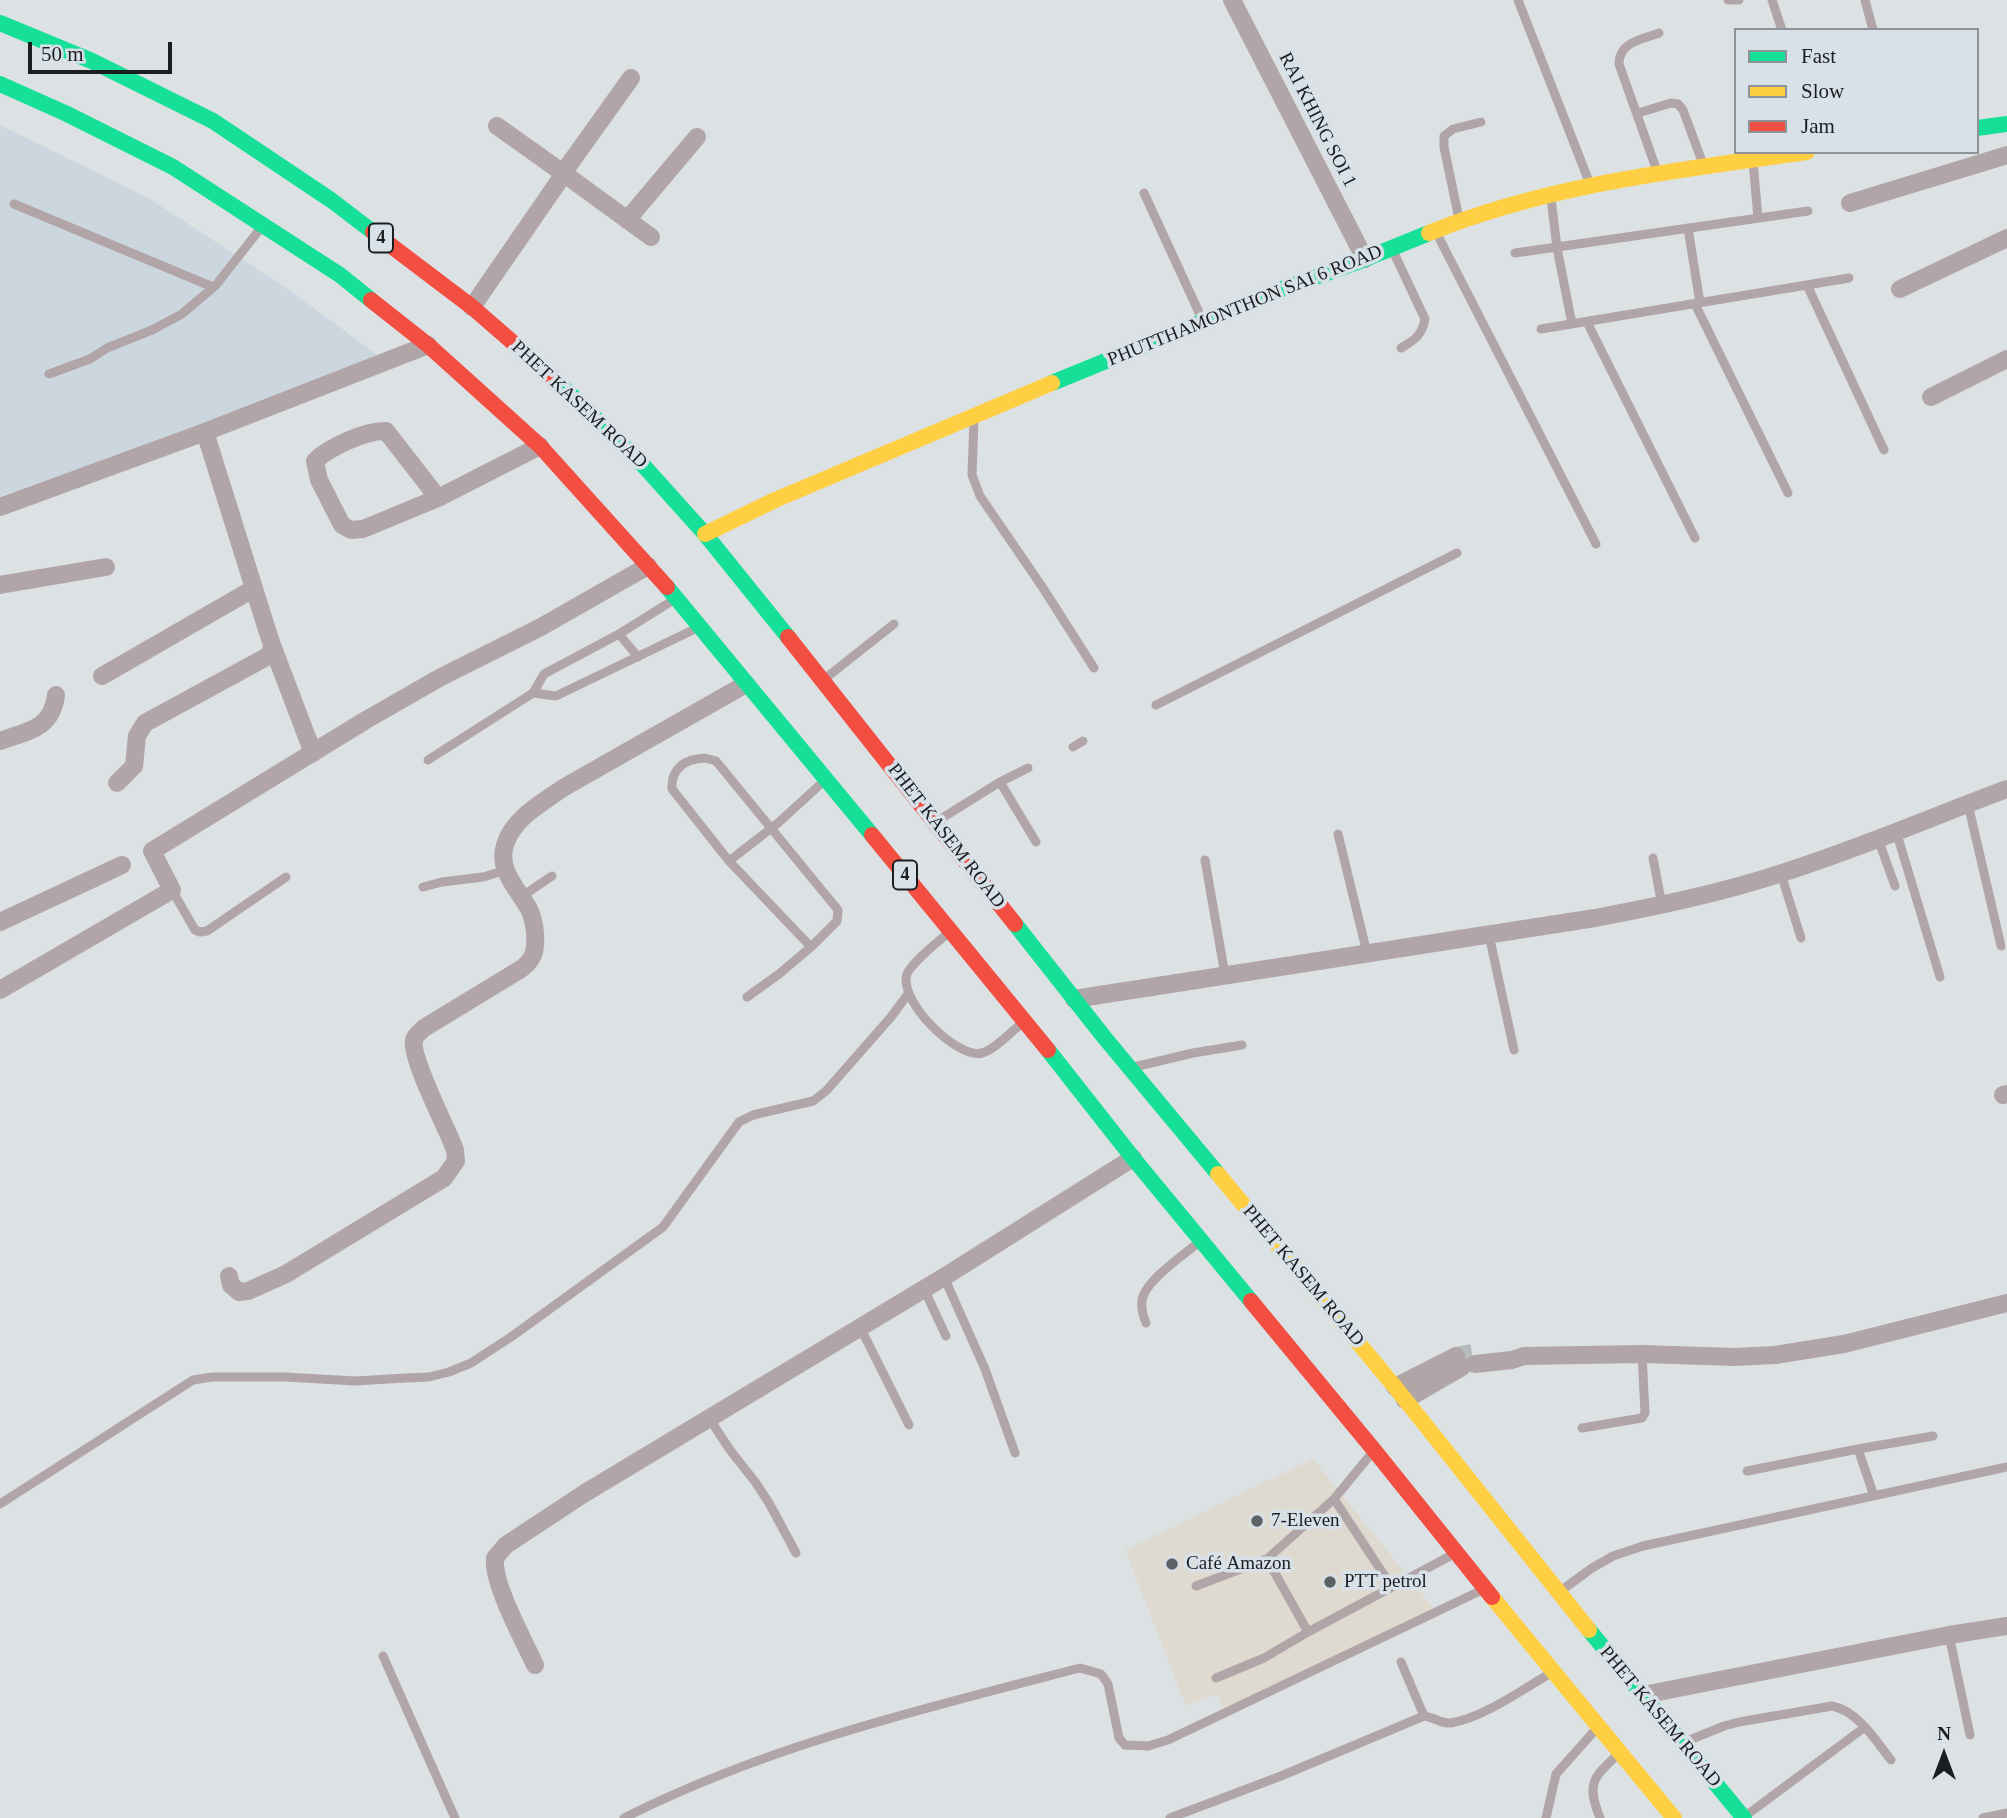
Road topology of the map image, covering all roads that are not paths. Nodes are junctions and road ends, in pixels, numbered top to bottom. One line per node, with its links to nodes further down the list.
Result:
1 (1231, 0): 42 (street, RAI KHING SOI 1)
2 (1518, 0): 25 (lane)
3 (1728, 0): 4 (lane)
4 (1739, 0)
5 (1772, 0): 8 (lane)
6 (1865, 0): 9 (lane)
7 (0, 23): 48 (main road, PHET KASEM ROAD / 4)
8 (1781, 28)
9 (1872, 28)
10 (1660, 33): 13 (lane)
11 (631, 78): 23 (street)
12 (0, 84): 34 (main road, 4)
13 (1638, 113): 22 (lane); 24 (lane)
14 (1481, 122): 33 (lane)
15 (498, 126): 23 (street)
16 (1993, 126): 18 (street)
17 (697, 137): 32 (street)
18 (2007, 147)
19 (1794, 154): 21 (main road, PHUTTHAMONTHON SAI 6 ROAD)
20 (2007, 155): 28 (street)
21 (1753, 160): 22 (main road, PHUTTHAMONTHON SAI 6 ROAD); 31 (lane)
22 (1704, 166): 24 (main road, PHUTTHAMONTHON SAI 6 ROAD)
23 (563, 173): 32 (street); 48 (street)
24 (1658, 174): 25 (main road, PHUTTHAMONTHON SAI 6 ROAD)
25 (1591, 186): 27 (main road, PHUTTHAMONTHON SAI 6 ROAD)
26 (1144, 193): 49 (lane)
27 (1550, 194): 33 (main road, PHUTTHAMONTHON SAI 6 ROAD); 40 (lane)
28 (1850, 203)
29 (14, 204): 45 (lane)
30 (1808, 211): 31 (lane)
31 (1758, 218): 35 (lane)
32 (627, 220): 37 (street)
33 (1460, 221): 36 (main road, PHUTTHAMONTHON SAI 6 ROAD)
34 (264, 225): 45 (lane); 53 (main road, 4)
35 (1688, 229): 40 (lane); 47 (lane)
36 (1434, 230): 39 (main road, PHUTTHAMONTHON SAI 6 ROAD); 67 (lane)
37 (651, 237)
38 (2007, 238): 46 (street)
39 (1391, 248): 42 (main road, PHUTTHAMONTHON SAI 6 ROAD); 54 (lane)
40 (1557, 248): 41 (lane); 51 (lane)
41 (1515, 253)
42 (1365, 259): 49 (main road, PHUTTHAMONTHON SAI 6 ROAD)
43 (1849, 278): 44 (lane)
44 (1807, 285): 47 (lane); 61 (lane)
45 (213, 287): 56 (lane)
46 (1900, 289)
47 (1697, 303): 50 (lane); 62 (lane)
48 (472, 307): 65 (main road, PHET KASEM ROAD / 4)
49 (1203, 321): 58 (main road, PHUTTHAMONTHON SAI 6 ROAD)
50 (1587, 322): 51 (lane); 66 (lane)
51 (1572, 324): 52 (lane)
52 (1541, 328)
53 (428, 345): 59 (street); 60 (main road, 4)
54 (1401, 348)
55 (2007, 359): 57 (street)
56 (49, 374)
57 (1931, 397)
58 (974, 417): 65 (main road, PHUTTHAMONTHON SAI 6 ROAD); 79 (lane)
59 (205, 432): 64 (street); 72 (street)
60 (540, 446): 63 (street); 69 (main road, 4)
61 (1884, 450)
62 (1788, 493)
63 (438, 498): 63 (street)
64 (0, 507)
65 (705, 534): 81 (main road, PHET KASEM ROAD / 4)
66 (1695, 538)
67 (1596, 544)
68 (1457, 553): 85 (lane)
69 (648, 566): 73 (main road, 4); 89 (street)
70 (106, 567): 71 (street)
71 (0, 585)
72 (253, 589): 77 (street); 80 (street)
73 (677, 598): 75 (main road, 4); 76 (lane)
74 (894, 624): 81 (lane)
75 (699, 627): 78 (lane); 82 (main road, 4)
76 (619, 634): 78 (lane); 83 (lane)
77 (272, 645): 89 (street); 94 (street)
78 (638, 657): 83 (lane)
79 (1094, 668)
80 (102, 676)
81 (823, 680): 97 (main road, PHET KASEM ROAD / 4)
82 (746, 684): 92 (main road, 4); 107 (street)
83 (533, 693): 90 (lane)
84 (56, 695): 86 (street)
85 (1156, 705)
86 (0, 741)
87 (1083, 741): 88 (lane)
88 (1073, 747)
89 (313, 753): 103 (street)
90 (428, 760)
91 (1027, 768): 93 (lane)
92 (826, 780): 98 (lane); 117 (main road, 4)
93 (1000, 782): 97 (lane); 102 (lane)
94 (117, 783)
95 (2007, 789): 96 (street)
96 (1968, 804): 99 (street); 120 (lane)
97 (936, 822): 128 (main road, PHET KASEM ROAD / 4)
98 (775, 825): 106 (lane); 106 (lane); 121 (lane)
99 (1896, 831): 101 (street); 124 (lane)
100 (1338, 834): 122 (lane)
101 (1878, 839): 108 (street); 111 (lane)
102 (1036, 842)
103 (152, 851): 113 (street); 116 (street)
104 (1653, 858): 115 (lane)
105 (1205, 860): 123 (lane)
106 (729, 861): 121 (lane)
107 (506, 870): 112 (lane); 114 (street)
108 (1781, 874): 115 (street); 119 (lane)
109 (552, 876): 114 (lane)
110 (286, 877): 113 (lane)
111 (1895, 886)
112 (423, 887)
113 (172, 890): 125 (street)
114 (520, 897): 135 (street)
115 (1662, 905): 118 (street)
116 (0, 922)
117 (951, 931): 126 (lane); 129 (main road, 4)
118 (1489, 934): 122 (street); 131 (lane)
119 (1801, 938)
120 (2001, 946)
121 (811, 947): 127 (lane)
122 (1367, 953): 123 (street)
123 (1225, 975): 128 (street)
124 (1940, 977)
125 (0, 990)
126 (908, 993): 129 (lane); 155 (lane)
127 (747, 997)
128 (1074, 999): 132 (main road, PHET KASEM ROAD / 4)
129 (1025, 1021): 133 (main road, 4)
130 (1242, 1045): 132 (lane)
131 (1514, 1050)
132 (1129, 1068): 143 (main road, PHET KASEM ROAD / 4)
133 (1133, 1158): 134 (main road, 4); 136 (street)
134 (1201, 1241): 139 (lane); 149 (main road, 4)
135 (229, 1276)
136 (944, 1277): 137 (street); 150 (lane)
137 (924, 1289): 140 (street); 141 (lane)
138 (2007, 1303): 142 (street)
139 (1146, 1323)
140 (860, 1327): 144 (street); 145 (lane)
141 (946, 1336)
142 (1642, 1354): 143 (street); 146 (lane)
143 (1400, 1394): 162 (main road, PHET KASEM ROAD / 4)
144 (709, 1418): 156 (lane); 168 (street)
145 (909, 1425)
146 (1582, 1428)
147 (1933, 1436): 148 (lane)
148 (1858, 1449): 152 (lane); 153 (lane)
149 (1374, 1450): 154 (lane); 157 (main road, 4)
150 (1015, 1452)
151 (2007, 1467): 153 (lane)
152 (1747, 1471)
153 (1874, 1496): 162 (lane)
154 (1334, 1499): 158 (lane); 160 (lane)
155 (0, 1504)
156 (796, 1553)
157 (1457, 1553): 160 (lane); 161 (main road, 4)
158 (1267, 1559): 159 (lane); 164 (lane)
159 (1196, 1586)
160 (1392, 1587): 164 (lane)
161 (1485, 1589): 169 (main road, 4); 181 (lane)
162 (1558, 1593): 171 (main road, PHET KASEM ROAD / 4)
163 (2007, 1626): 165 (street)
164 (1308, 1632): 170 (lane)
165 (1949, 1635): 171 (street); 175 (lane)
166 (383, 1656): 180 (lane)
167 (1401, 1662): 172 (lane)
168 (536, 1665)
169 (1553, 1672): 172 (lane); 173 (main road, 4)
170 (1216, 1678)
171 (1643, 1695): 176 (main road, PHET KASEM ROAD / 4)
172 (1424, 1716): 182 (lane)
173 (1598, 1727): 177 (main road, 4); 183 (lane)
174 (1864, 1727): 176 (lane); 178 (lane); 186 (lane)
175 (1969, 1735)
176 (1682, 1743): 186 (main road, PHET KASEM ROAD / 4)
177 (1620, 1752): 184 (lane); 185 (main road, 4)
178 (1891, 1760)
179 (2007, 1813): 187 (lane)
180 (455, 1818)
181 (624, 1818)
182 (1170, 1818)
183 (1546, 1818)
184 (1600, 1818)
185 (1674, 1818)
186 (1744, 1818)
187 (1983, 1818)

